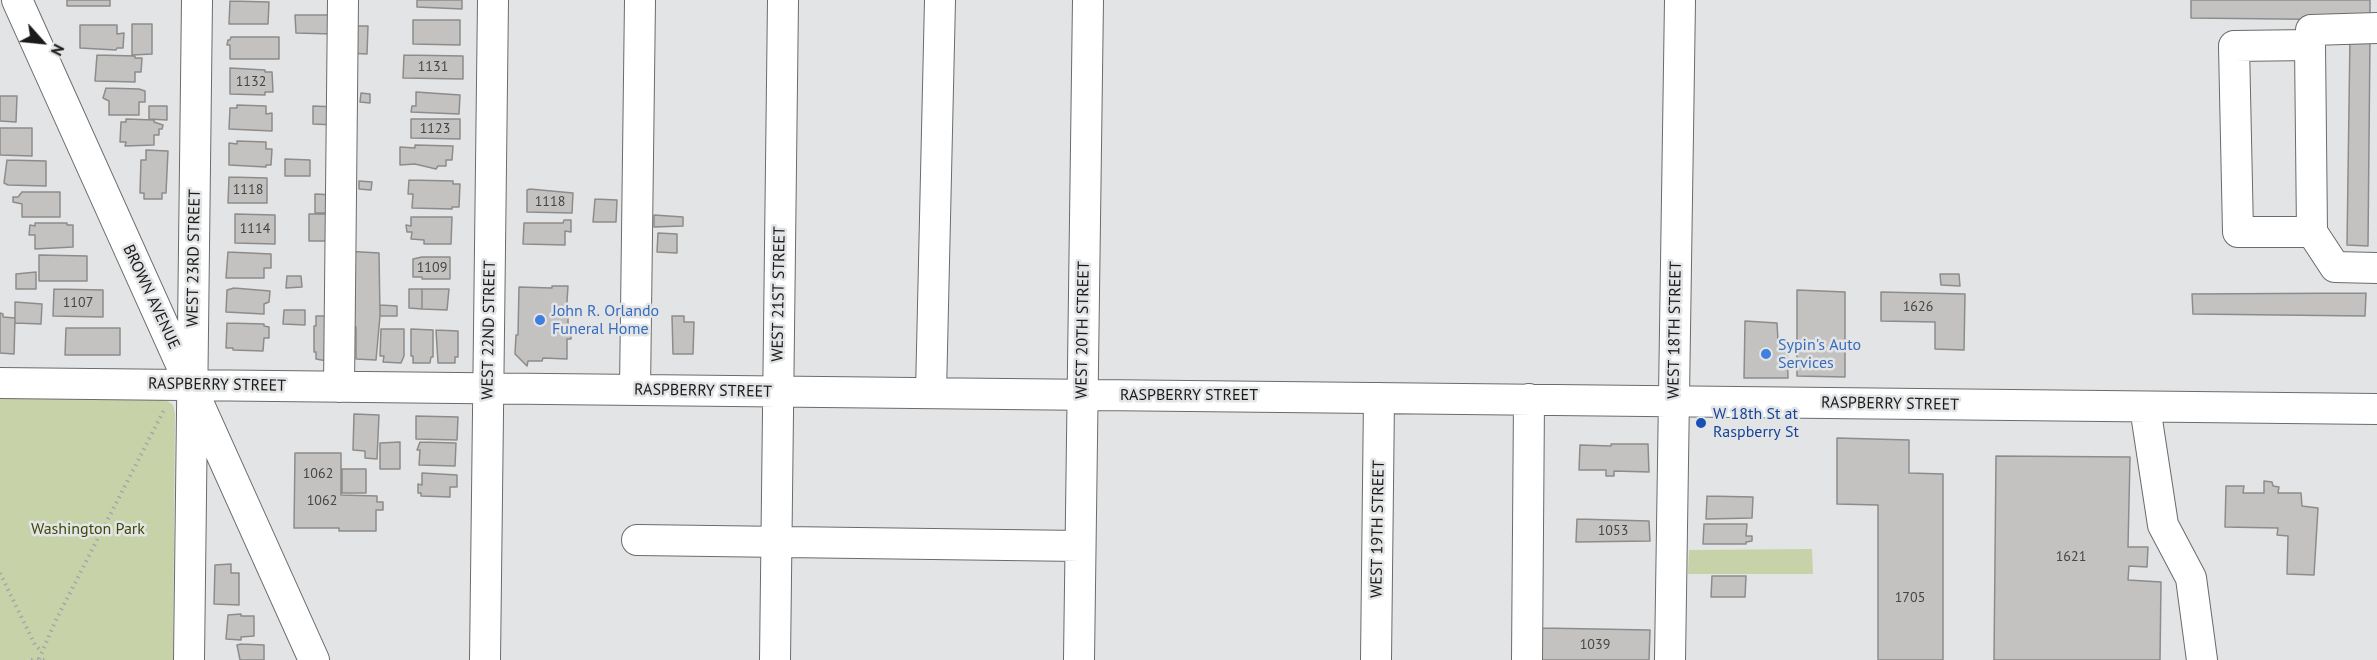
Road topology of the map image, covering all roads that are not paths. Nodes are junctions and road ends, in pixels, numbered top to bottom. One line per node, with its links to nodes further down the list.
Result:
1 (17, 0): 15 (street, BROWN AVENUE)
2 (197, 0): 15 (street, WEST 23RD STREET)
3 (343, 0): 16 (street)
4 (493, 0): 17 (street, WEST 22ND STREET)
5 (640, 0): 18 (street)
6 (783, 0): 19 (street, WEST 21ST STREET)
7 (940, 0): 20 (street)
8 (1088, 0): 21 (street, WEST 20TH STREET)
9 (1680, 0): 24 (street, WEST 18TH STREET)
10 (2377, 28): 11 (street)
11 (2310, 45): 12 (street); 12 (street)
12 (2312, 232): 13 (street)
13 (2377, 268)
14 (0, 383): 15 (street, RASPBERRY STREET)
15 (192, 385): 16 (street, RASPBERRY STREET); 30 (street, WEST 23RD STREET); 31 (street, BROWN AVENUE)
16 (339, 387): 17 (street, RASPBERRY STREET)
17 (489, 388): 18 (street, RASPBERRY STREET); 32 (street, WEST 22ND STREET)
18 (635, 390): 19 (street, RASPBERRY STREET)
19 (778, 392): 20 (street, RASPBERRY STREET); 28 (street, WEST 21ST STREET)
20 (931, 393): 21 (street, RASPBERRY STREET)
21 (1082, 395): 22 (street, RASPBERRY STREET); 29 (street, WEST 20TH STREET)
22 (1379, 398): 23 (street, RASPBERRY STREET); 35 (street, WEST 19TH STREET)
23 (1529, 399): 24 (street, RASPBERRY STREET); 36 (street)
24 (1674, 401): 25 (street, RASPBERRY STREET); 37 (street, WEST 18TH STREET)
25 (2145, 407): 26 (street, RASPBERRY STREET); 38 (street)
26 (2377, 409)
27 (637, 540): 28 (street)
28 (776, 543): 29 (street); 33 (street, WEST 21ST STREET)
29 (1080, 546): 34 (street, WEST 20TH STREET)
30 (189, 660)
31 (314, 660)
32 (485, 660)
33 (775, 660)
34 (1079, 660)
35 (1376, 660)
36 (1527, 660)
37 (1670, 660)
38 (2202, 660)

